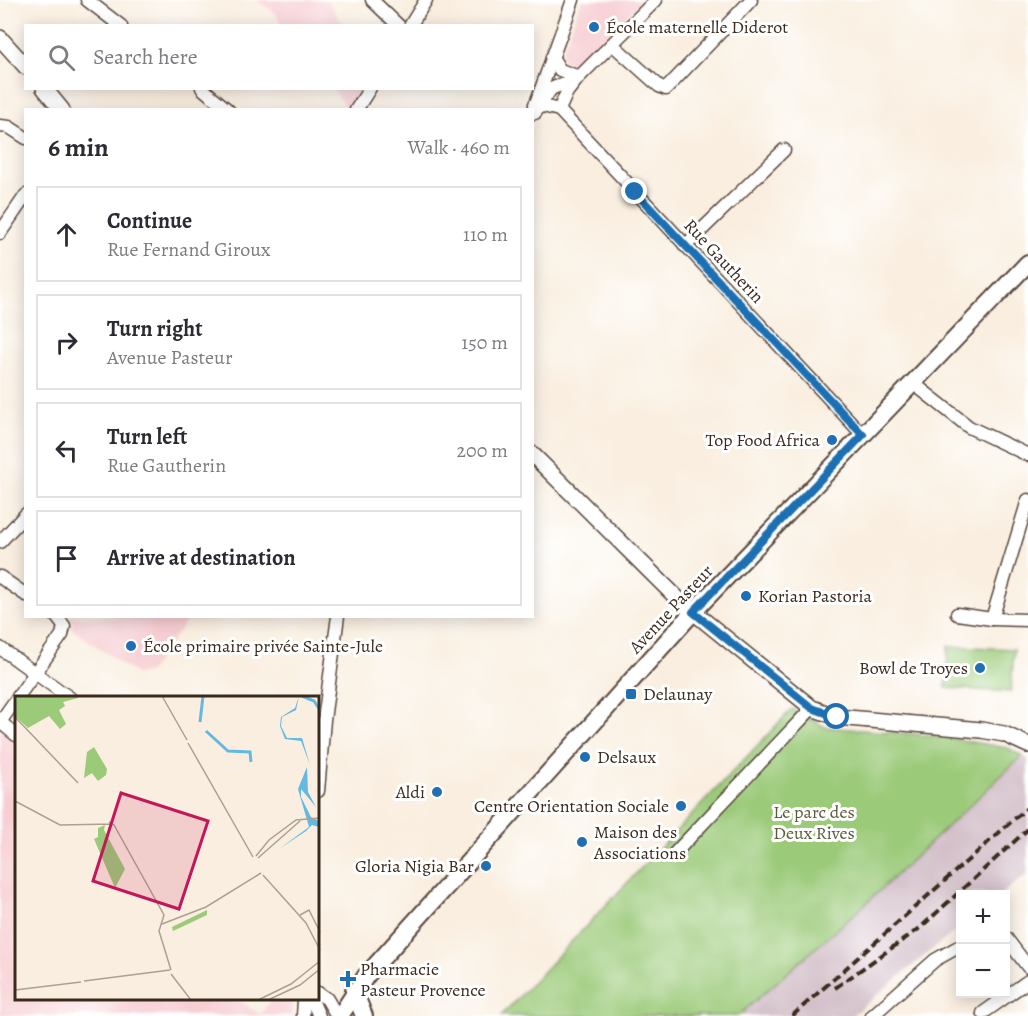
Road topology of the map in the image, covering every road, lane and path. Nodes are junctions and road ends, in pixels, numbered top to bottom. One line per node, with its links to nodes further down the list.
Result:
1 (87, 0): 7 (street)
2 (372, 0): 8 (street)
3 (426, 0): 9 (street)
4 (573, 0): 12 (street)
5 (656, 0): 11 (street)
6 (751, 0): 11 (street)
7 (118, 24)
8 (397, 24)
9 (411, 24)
10 (0, 38): 13 (street)
11 (613, 45): 14 (street)
12 (552, 57): 14 (street); 22 (street)
13 (24, 65)
14 (579, 76): 21 (street); 22 (street)
15 (46, 90): 18 (street)
16 (204, 90): 19 (street)
17 (369, 90): 20 (street)
18 (60, 108)
19 (226, 108)
20 (357, 108)
21 (559, 110): 22 (street, Rue Gautherin); 28 (street, Rue Gautherin)
22 (536, 111)
23 (0, 126): 24 (street)
24 (24, 137)
25 (784, 150): 28 (street)
26 (24, 198): 27 (street)
27 (0, 233)
28 (685, 246): 31 (street, Rue Gautherin)
29 (1028, 262): 30 (main road, Avenue Pasteur)
30 (912, 383): 31 (main road, Avenue Pasteur); 32 (street)
31 (863, 435): 39 (main road, Avenue Pasteur)
32 (1028, 455)
33 (534, 456): 39 (street)
34 (1028, 500): 43 (street)
35 (24, 516): 36 (street)
36 (0, 542)
37 (0, 577): 38 (street)
38 (24, 594)
39 (693, 612): 50 (street); 60 (main road, Avenue Pasteur)
40 (957, 614): 43 (street)
41 (57, 618): 46 (street)
42 (339, 618): 54 (street)
43 (992, 619): 44 (street)
44 (1028, 620)
45 (0, 648): 46 (street)
46 (34, 673): 47 (street); 48 (street)
47 (18, 696)
48 (67, 696)
49 (15, 700): 51 (street)
50 (812, 708): 53 (street); 55 (street)
51 (0, 722): 52 (street)
52 (15, 734)
53 (1028, 745)
54 (320, 767)
55 (675, 853)
56 (1010, 944): 58 (street)
57 (956, 948): 69 (street)
58 (1028, 968)
59 (1028, 981): 64 (street)
60 (354, 991): 67 (main road, Avenue Pasteur); 68 (main road)
61 (320, 994): 67 (street)
62 (304, 1001): 65 (street)
63 (313, 1001): 66 (street)
64 (984, 1013)
65 (303, 1016)
66 (319, 1016)
67 (338, 1016)
68 (364, 1016)
69 (872, 1016)

